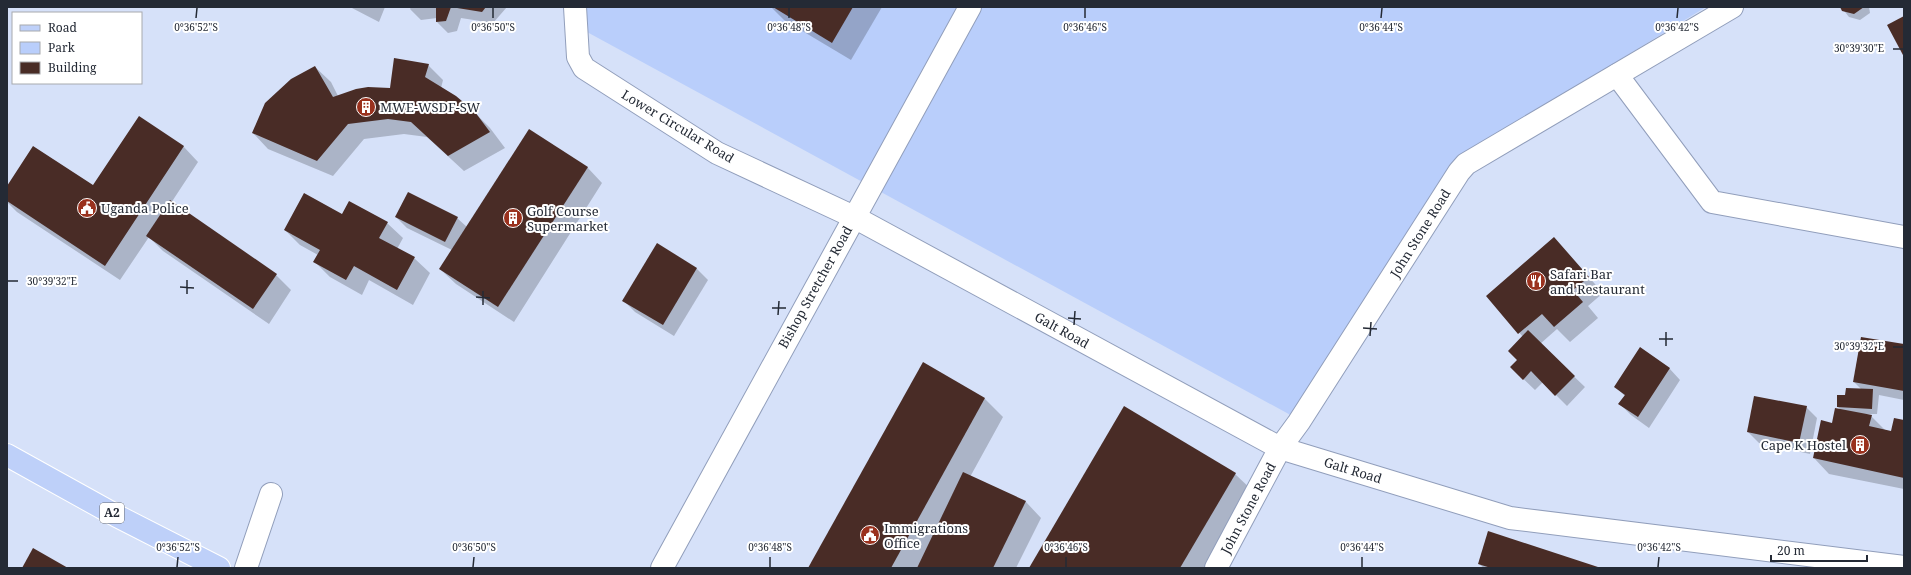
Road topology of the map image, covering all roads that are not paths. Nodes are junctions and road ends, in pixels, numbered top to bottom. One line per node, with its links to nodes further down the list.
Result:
1 (575, 7): 5 (street, Lower Circular Road)
2 (970, 7): 5 (street, Bishop Stretcher Road)
3 (1732, 7): 4 (street, John Stone Road)
4 (1617, 75): 6 (street); 7 (street, John Stone Road)
5 (854, 217): 7 (street, Galt Road); 13 (street, Bishop Stretcher Road)
6 (1904, 237)
7 (1280, 448): 10 (street, Galt Road); 14 (street, John Stone Road)
8 (7, 455): 11 (main road, A2)
9 (271, 494): 12 (street)
10 (1904, 567)
11 (219, 568)
12 (246, 568)
13 (662, 568)
14 (1216, 568)

